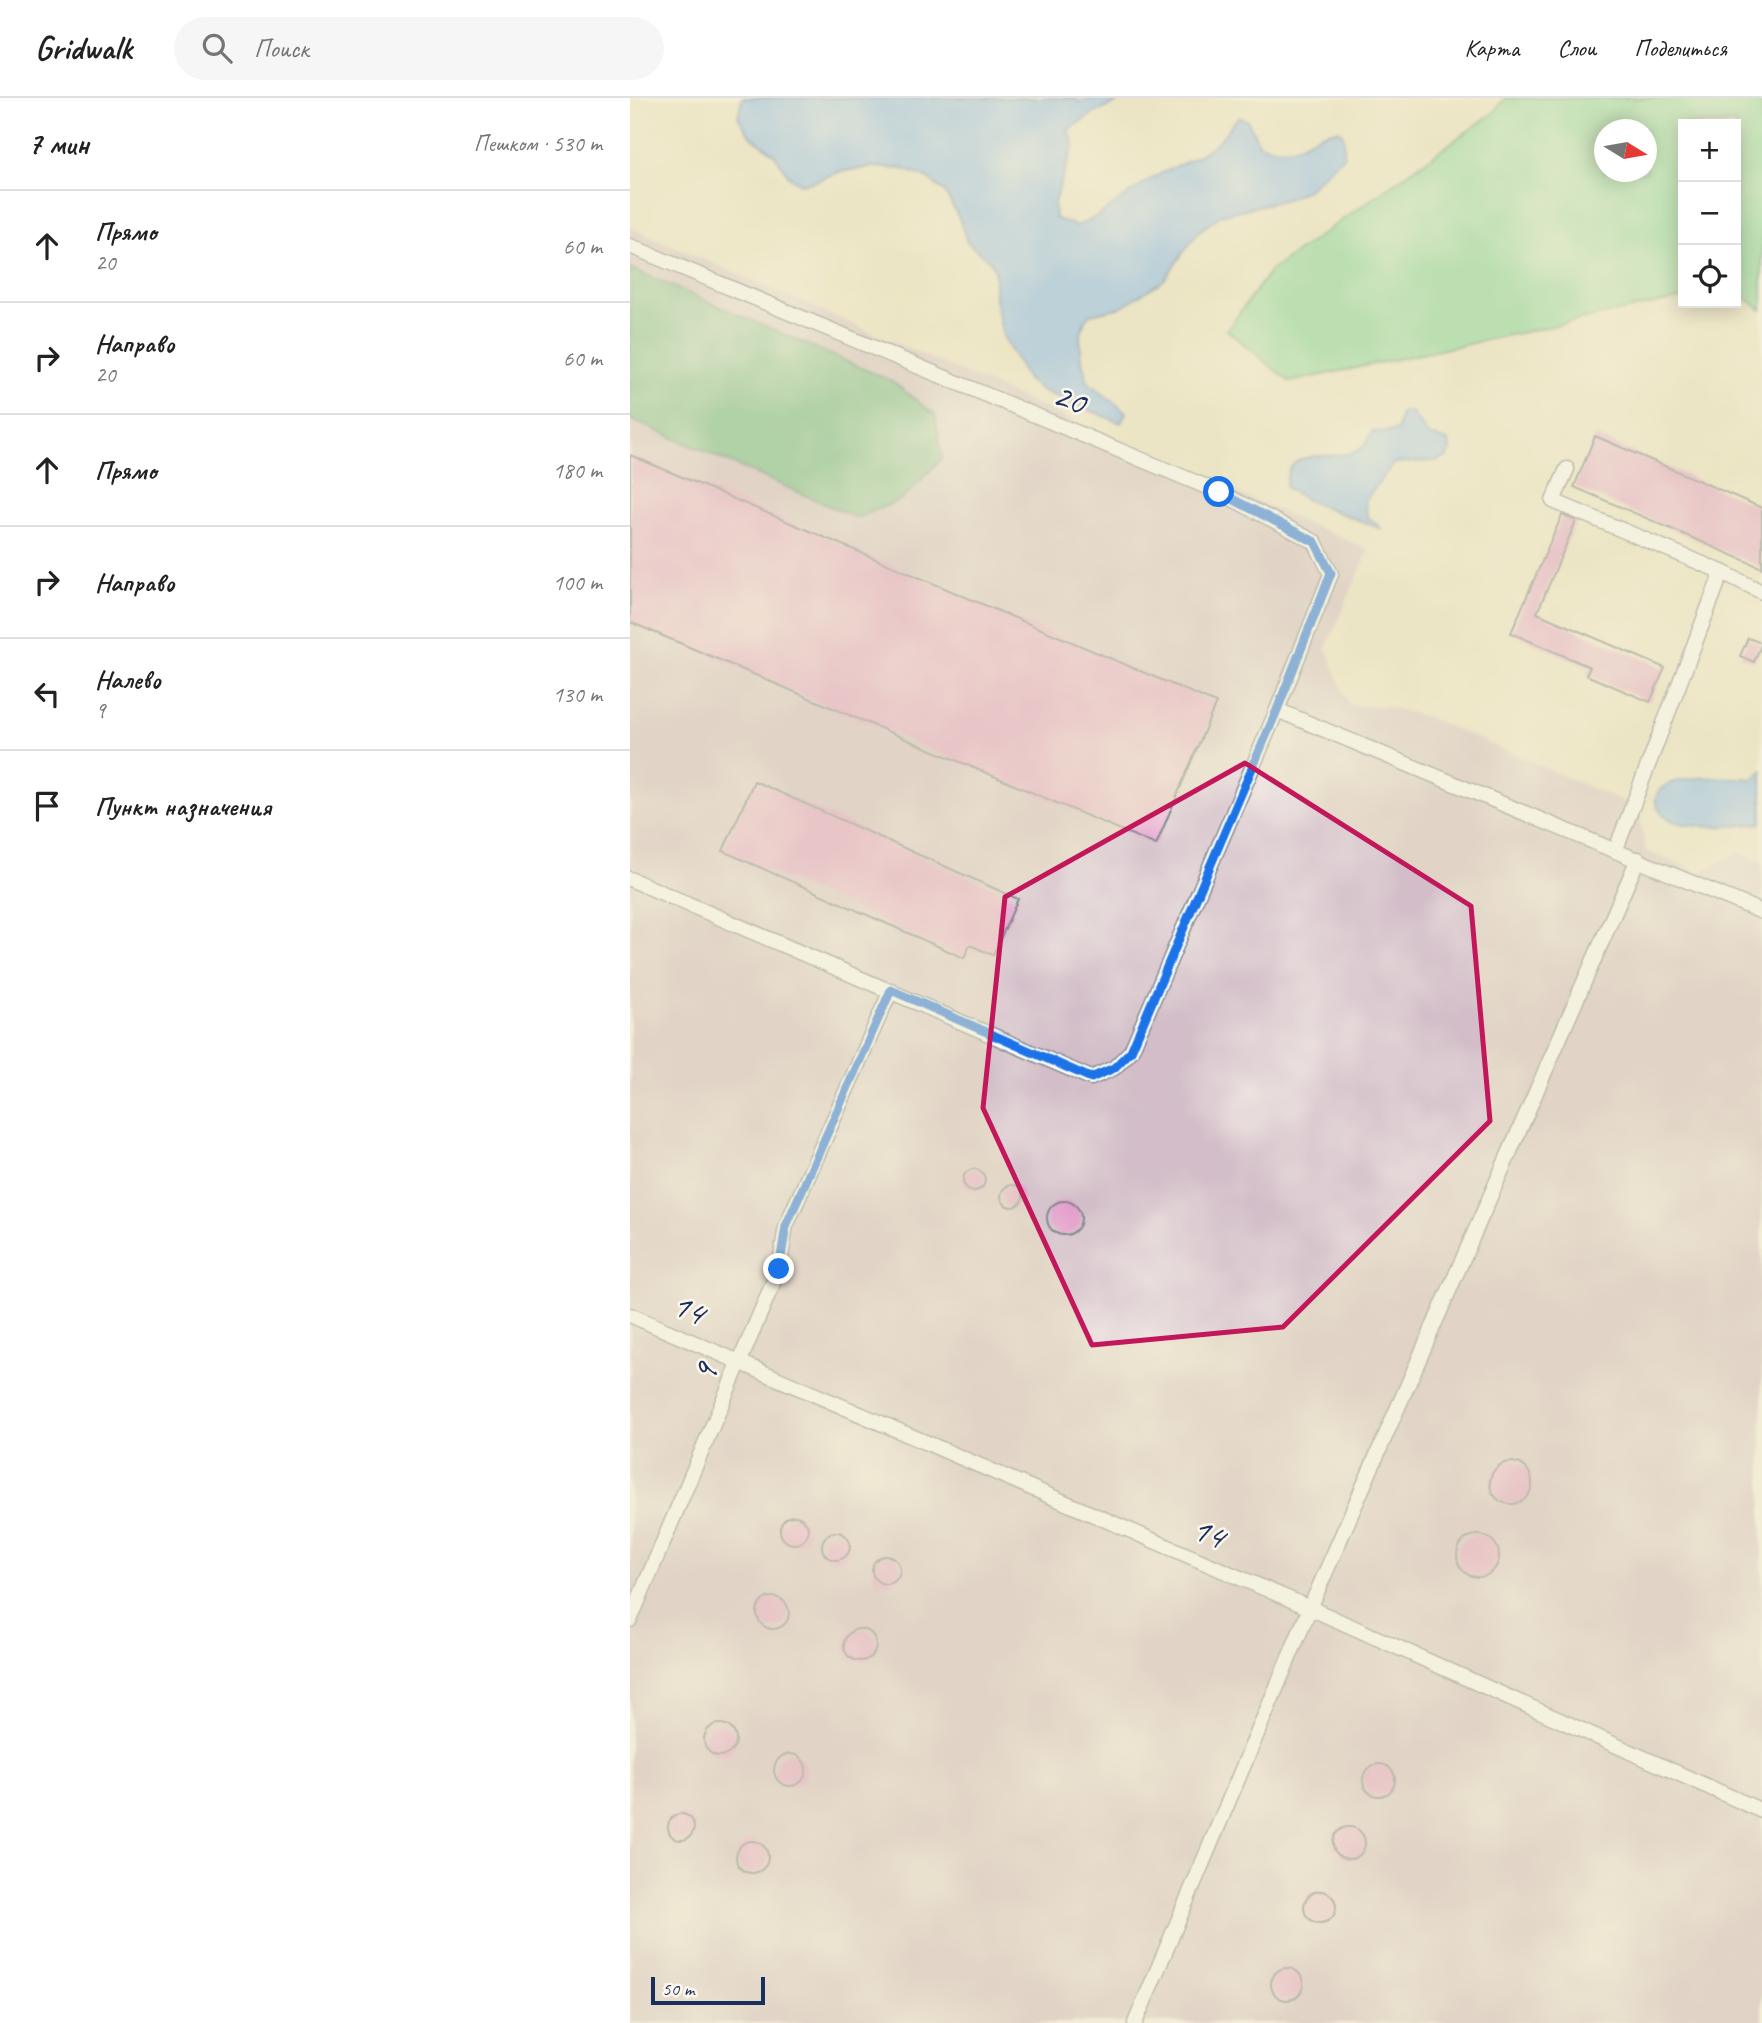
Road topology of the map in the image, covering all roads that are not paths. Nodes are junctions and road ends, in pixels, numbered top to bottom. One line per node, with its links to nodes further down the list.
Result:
1 (630, 246): 5 (lane, 20 / 20)
2 (1567, 469): 3 (lane)
3 (1722, 572): 4 (lane); 6 (lane)
4 (1762, 592)
5 (1277, 710): 6 (lane); 10 (lane, 20)
6 (1616, 849): 7 (lane)
7 (1638, 859): 9 (lane); 13 (lane)
8 (630, 879): 10 (lane, 20)
9 (1762, 912)
10 (891, 990): 12 (lane, 9 / 9)
11 (630, 1315): 12 (lane, 14 / 14)
12 (740, 1364): 13 (lane, 14 / 14); 14 (lane, 9 / 9)
13 (1311, 1608): 15 (lane, 14 / 14); 16 (lane)
14 (630, 1620)
15 (1762, 1811)
16 (1135, 2023)

